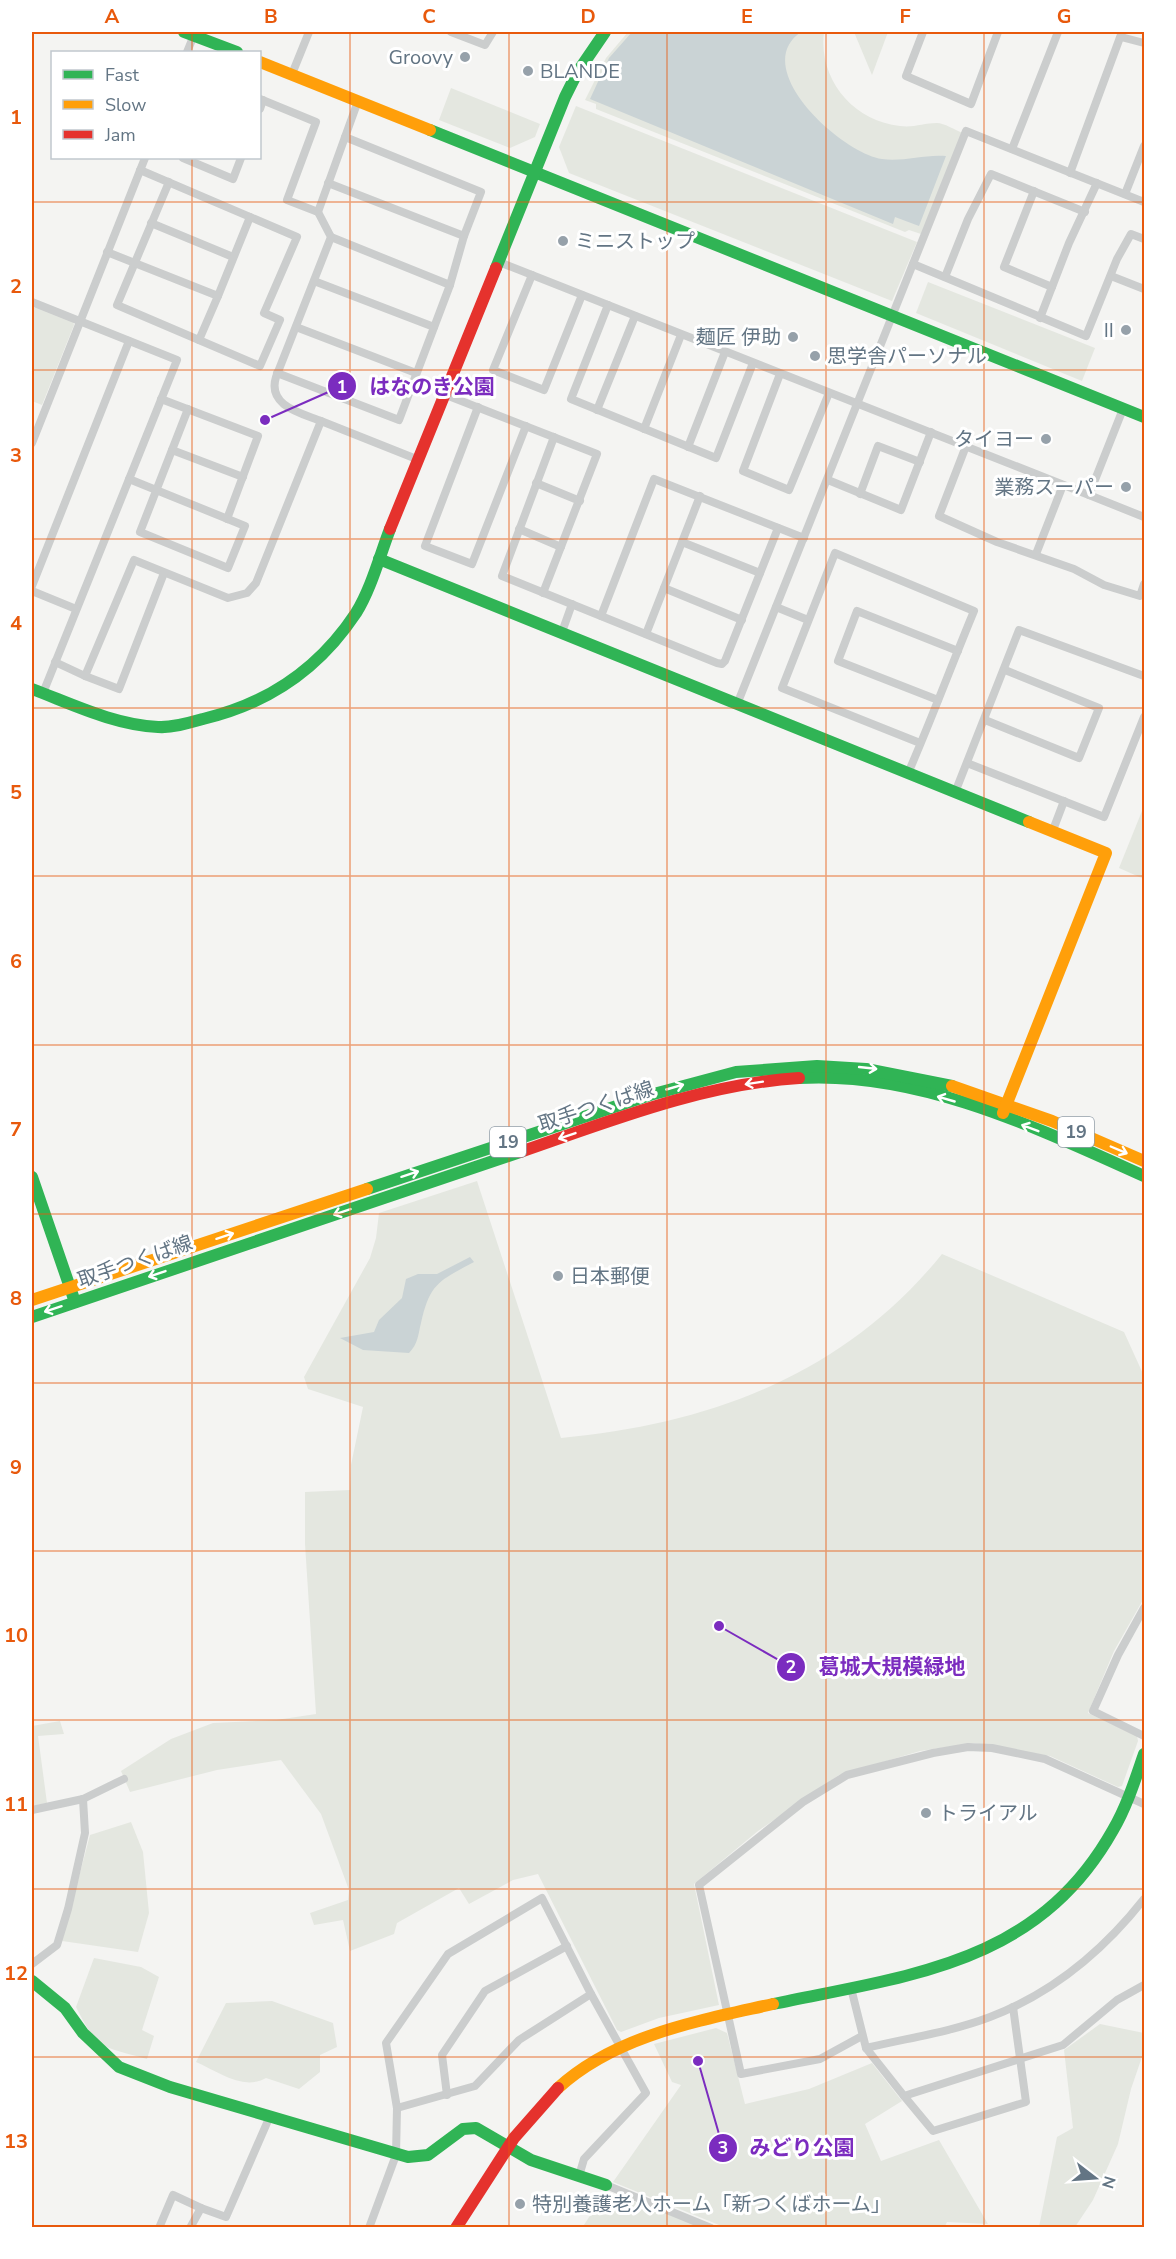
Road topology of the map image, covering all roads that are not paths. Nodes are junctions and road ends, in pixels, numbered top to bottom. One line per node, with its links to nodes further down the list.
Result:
1 (309, 32): 14 (street)
2 (451, 32): 3 (street)
3 (493, 32)
4 (605, 32): 24 (street)
5 (923, 32): 6 (street)
6 (998, 32)
7 (1058, 32): 19 (street)
8 (189, 33): 11 (street); 12 (street)
9 (1122, 34): 10 (street); 25 (street)
10 (1144, 43)
11 (187, 51)
12 (234, 51)
13 (261, 62): 14 (street)
14 (292, 74): 15 (street)
15 (358, 101): 17 (street); 24 (street)
16 (261, 103): 32 (street)
17 (345, 137): 27 (street); 36 (street)
18 (1144, 146): 30 (street)
19 (1012, 149): 25 (street); 43 (street)
20 (145, 159): 23 (street)
21 (185, 159): 22 (street)
22 (241, 159)
23 (140, 170): 26 (street); 39 (street)
24 (534, 172): 41 (street); 56 (street)
25 (1070, 173): 28 (street)
26 (169, 182): 34 (street); 35 (street)
27 (328, 183): 32 (street); 36 (street)
28 (1096, 183): 30 (street); 33 (street)
29 (1034, 191): 33 (street); 46 (street); 49 (street)
30 (1125, 194): 31 (street)
31 (1144, 202)
32 (318, 212): 37 (street)
33 (1085, 212): 49 (street)
34 (250, 217): 40 (street); 62 (street)
35 (152, 223): 40 (street); 42 (street)
36 (464, 236): 48 (street)
37 (331, 237): 47 (street); 48 (street)
38 (1144, 239): 45 (street)
39 (107, 252): 42 (street); 58 (street)
40 (233, 257): 52 (street)
41 (499, 262): 44 (street); 70 (street)
42 (135, 263): 52 (street); 62 (street)
43 (913, 264): 46 (street); 56 (street)
44 (532, 275): 51 (street); 51 (street)
45 (1111, 276): 50 (street); 57 (street)
46 (945, 277): 57 (street)
47 (314, 281): 59 (street); 60 (street)
48 (450, 285): 60 (street)
49 (1052, 287): 57 (street)
50 (1144, 289)
51 (582, 295): 54 (street)
52 (218, 296): 62 (street)
53 (32, 302): 58 (street)
54 (608, 305): 55 (street); 76 (street)
55 (635, 316): 61 (street); 76 (street)
56 (891, 316): 72 (street); 75 (street)
57 (1040, 318)
58 (80, 321): 63 (street); 83 (street)
59 (296, 327): 66 (street); 67 (street)
60 (434, 327): 67 (street)
61 (681, 334): 64 (street); 80 (street)
62 (199, 340)
63 (129, 341): 71 (street); 111 (street)
64 (725, 352): 65 (street); 85 (street)
65 (753, 363): 68 (street); 85 (street)
66 (278, 373): 67 (street); 78 (street)
67 (416, 373)
68 (780, 374): 69 (street); 69 (street)
69 (829, 393): 72 (street)
70 (446, 395): 73 (street); 87 (street)
71 (161, 399): 74 (street); 90 (street)
72 (857, 404): 81 (street); 91 (street)
73 (478, 407): 79 (street); 79 (street)
74 (188, 409): 86 (street); 89 (street)
75 (1123, 409): 77 (street); 96 (street)
76 (597, 410): 80 (street)
77 (1144, 417)
78 (321, 421): 87 (street); 108 (street)
79 (526, 426): 82 (street)
80 (644, 429): 85 (street)
81 (931, 432): 84 (street); 88 (street)
82 (554, 437): 92 (street); 98 (street)
83 (32, 443)
84 (966, 446): 93 (street); 106 (street)
85 (688, 447)
86 (172, 450): 89 (street); 94 (street)
87 (418, 460): 107 (street)
88 (920, 462): 95 (street); 95 (street)
89 (243, 477): 100 (street)
90 (129, 479): 94 (street); 117 (street)
91 (828, 480): 95 (street); 103 (street)
92 (536, 483): 98 (street); 102 (street)
93 (1063, 485): 96 (street); 106 (street)
94 (157, 490): 100 (street); 100 (street)
95 (860, 494)
96 (1089, 495): 99 (street)
97 (700, 496): 101 (street); 104 (street); 118 (street)
98 (579, 501): 105 (street)
99 (1144, 517)
100 (227, 519)
101 (778, 528): 103 (street); 109 (street)
102 (519, 529): 105 (street); 114 (street)
103 (804, 538): 116 (street)
104 (682, 542): 109 (street); 112 (street)
105 (561, 547): 114 (street)
106 (1036, 554): 110 (street)
107 (379, 559): 121 (street); 128 (street)
108 (164, 573): 126 (street); 126 (street)
109 (760, 573): 119 (street)
110 (1144, 584)
111 (32, 586)
112 (664, 588): 119 (street); 122 (street)
113 (32, 591): 117 (street)
114 (543, 593): 115 (street)
115 (572, 604): 118 (street); 121 (street)
116 (776, 607): 120 (street); 130 (street)
117 (76, 609): 124 (street)
118 (601, 616): 122 (street)
119 (742, 620): 122 (street)
120 (808, 620): 123 (street); 133 (street)
121 (562, 632): 130 (street)
122 (646, 634)
123 (958, 651): 129 (street); 129 (street)
124 (55, 662): 126 (street); 128 (street)
125 (1005, 670): 127 (street); 132 (street); 132 (street)
126 (85, 676)
127 (1144, 676)
128 (37, 691)
129 (938, 700): 133 (street)
130 (738, 702): 135 (street)
131 (1144, 717): 137 (street)
132 (985, 720): 134 (street)
133 (920, 743): 135 (street)
134 (967, 763): 136 (street); 137 (street)
135 (909, 771): 136 (street)
136 (956, 790): 138 (street)
137 (1064, 801): 138 (street)
138 (1053, 830): 139 (street)
139 (1007, 1104): 140 (street); 141 (street, 取手つくば線 / 19, one-way to 141); 144 (street, 取手つくば線 / 19, one-way to 139)
140 (1002, 1117): 142 (street, 取手つくば線 / 19, one-way to 140); 146 (street, 取手つくば線 / 19, one-way to 146)
141 (1144, 1161)
142 (1144, 1176)
143 (32, 1177): 144 (street)
144 (70, 1288): 145 (street, 取手つくば線 / 19); 146 (street)
145 (32, 1300)
146 (75, 1302): 147 (street, 取手つくば線 / 19, one-way to 147)
147 (32, 1317)
148 (1144, 1608): 149 (street)
149 (1144, 1736)
150 (1144, 1754): 152 (street)
151 (123, 1779): 153 (street)
152 (1129, 1797): 154 (street); 161 (street); 164 (street)
153 (83, 1799): 155 (street); 158 (street)
154 (1144, 1804)
155 (32, 1810)
156 (1144, 1899): 163 (street)
157 (567, 1946): 162 (street); 169 (street); 171 (street)
158 (32, 1964)
159 (32, 1981): 172 (street)
160 (1144, 1985): 168 (street)
161 (851, 1988): 164 (street); 165 (street)
162 (591, 1994): 166 (street); 169 (street)
163 (1013, 2007): 167 (street); 168 (street)
164 (727, 2015): 165 (street); 166 (street)
165 (862, 2036): 167 (street)
166 (621, 2046): 173 (street); 175 (street)
167 (866, 2048): 170 (street)
168 (1019, 2058): 170 (street); 170 (street)
169 (447, 2095): 171 (street)
170 (904, 2096)
171 (397, 2109): 174 (street)
172 (270, 2116): 174 (street); 177 (street)
173 (508, 2145): 174 (street); 175 (street); 181 (street)
174 (396, 2155): 180 (street)
175 (579, 2176): 176 (street)
176 (606, 2185): 182 (street)
177 (201, 2208): 178 (street); 179 (street)
178 (159, 2228)
179 (190, 2228)
180 (369, 2228)
181 (456, 2228)
182 (711, 2228)

